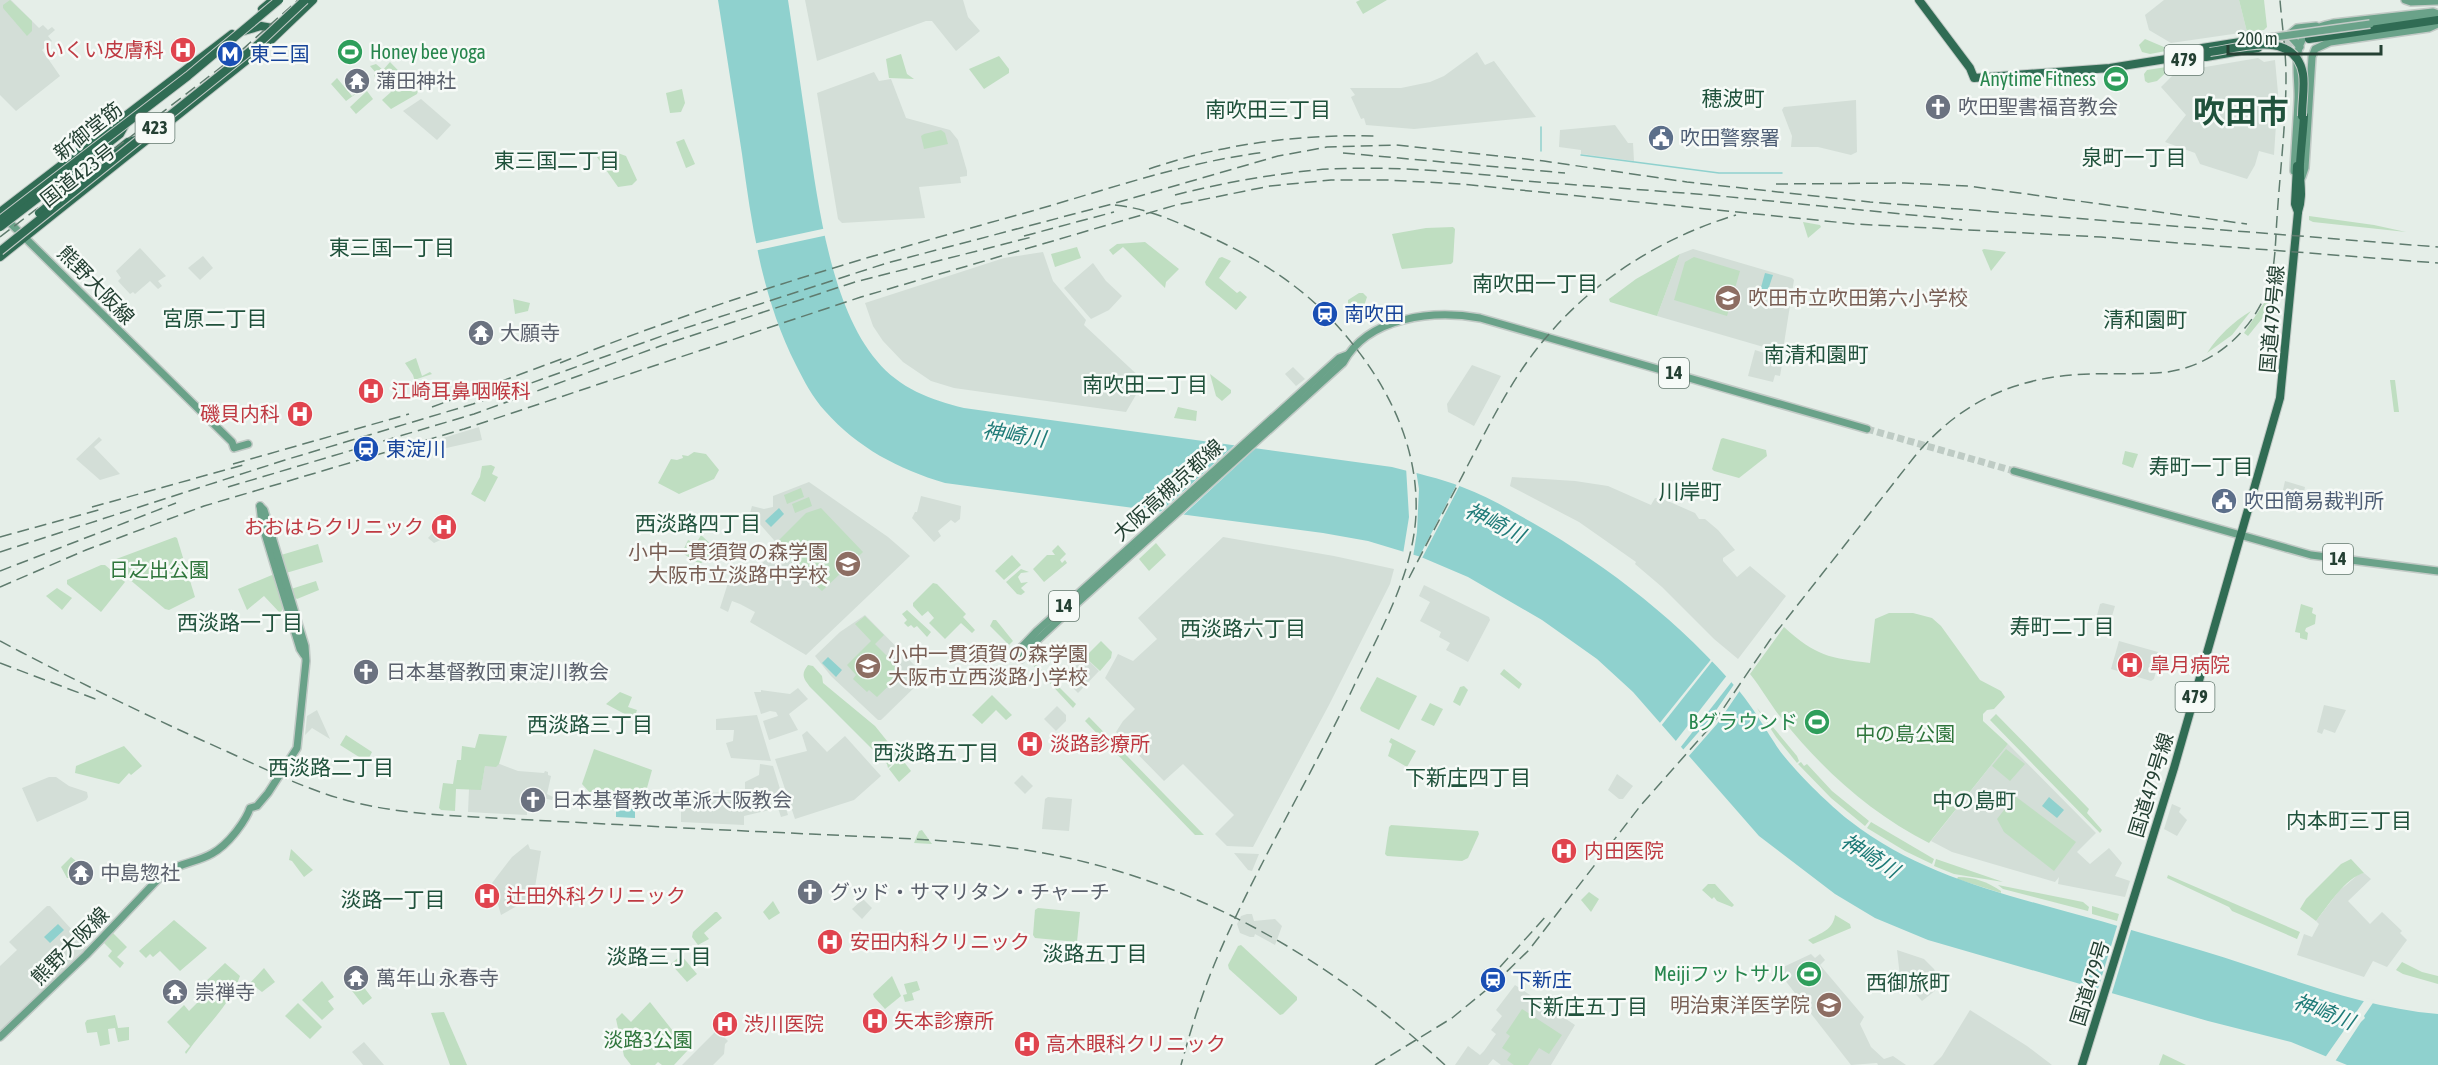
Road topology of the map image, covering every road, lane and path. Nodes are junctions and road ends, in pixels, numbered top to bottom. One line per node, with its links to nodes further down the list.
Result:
1 (273, 0): 13 (highway, 国道423号 / 423)
2 (279, 0): 25 (highway, 新御堂筋 / 423, bridge)
3 (305, 0): 29 (highway, 新御堂筋 / 423, bridge)
4 (313, 0): 8 (highway, 国道423号 / 423)
5 (1919, 0): 18 (highway, 国道479号線 / 479)
6 (2405, 0): 7 (main road)
7 (2438, 1)
8 (298, 15): 10 (highway); 22 (highway, 国道423号 / 423)
9 (2438, 19): 11 (main road); 14 (highway); 15 (main road, bridge); 23 (main road)
10 (259, 23)
11 (2319, 26): 16 (main road); 16 (main road)
12 (272, 28): 13 (highway)
13 (226, 39): 20 (highway, 国道423号 / 423)
14 (2309, 39)
15 (2256, 44): 17 (highway, 国道479号線 / 479); 19 (highway, 479); 21 (highway, 国道479号線 / 479, bridge)
16 (2300, 47): 21 (main road)
17 (2210, 50): 18 (highway, 国道479号線 / 479); 19 (highway, 国道479号線 / 479); 21 (highway, 国道479号線 / 479, bridge)
18 (2094, 68): 19 (highway, 国道479号線 / 479)
19 (2110, 68)
20 (135, 110): 24 (highway, 国道423号 / 423); 26 (highway, bridge)
21 (2301, 116): 23 (highway, 国道479号線 / 479)
22 (156, 134): 27 (highway, 国道423号 / 423); 28 (highway, bridge)
23 (2299, 180): 34 (highway, 国道479号線 / 479)
24 (0, 212): 27 (main road, 熊野大阪線)
25 (0, 220)
26 (0, 227)
27 (26, 237): 30 (highway, 国道423号 / 423); 32 (main road, 熊野大阪線)
28 (0, 244)
29 (0, 250)
30 (0, 257)
31 (1867, 429): 37 (main road, 大阪高槻京都線 / 14)
32 (248, 444)
33 (2014, 471): 34 (main road, 14)
34 (2240, 536): 35 (main road, 14); 38 (highway, 国道479号線 / 479)
35 (2438, 571)
36 (304, 655): 36 (main road, 熊野大阪線); 39 (main road, 熊野大阪線)
37 (1018, 656)
38 (2130, 907): 40 (highway, 国道479号 / 479)
39 (0, 1037)
40 (2082, 1065)

